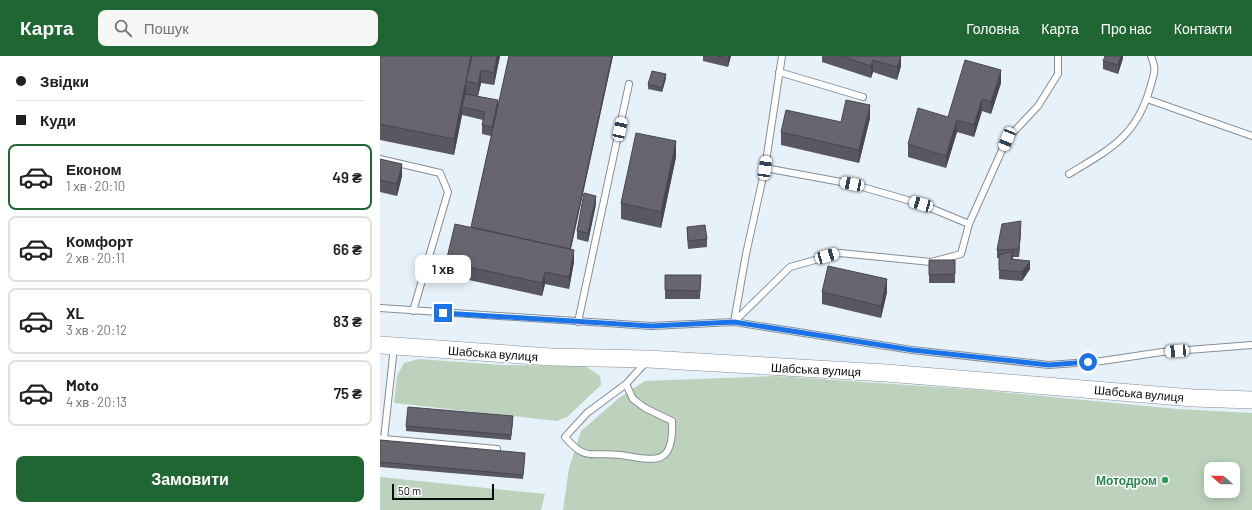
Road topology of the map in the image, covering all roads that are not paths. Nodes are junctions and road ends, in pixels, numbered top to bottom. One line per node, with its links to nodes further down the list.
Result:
1 (782, 56): 4 (lane)
2 (1058, 56): 12 (lane)
3 (1151, 56): 7 (lane)
4 (779, 72): 6 (lane); 10 (lane)
5 (629, 84): 15 (lane)
6 (862, 97)
7 (1147, 99): 8 (lane); 11 (lane)
8 (1252, 136)
9 (380, 159): 14 (lane)
10 (765, 168): 12 (lane); 16 (lane)
11 (1069, 174)
12 (969, 224): 16 (lane)
13 (380, 308): 14 (lane)
14 (413, 311): 15 (lane)
15 (578, 322): 16 (lane)
16 (734, 322): 17 (lane)
17 (1252, 345)
18 (387, 346): 19 (street, Шабська вулиця); 22 (lane)
19 (648, 359): 20 (lane); 21 (street, Шабська вулиця)
20 (626, 384): 20 (lane)
21 (1252, 400)
22 (382, 438): 23 (lane)
23 (497, 449)

